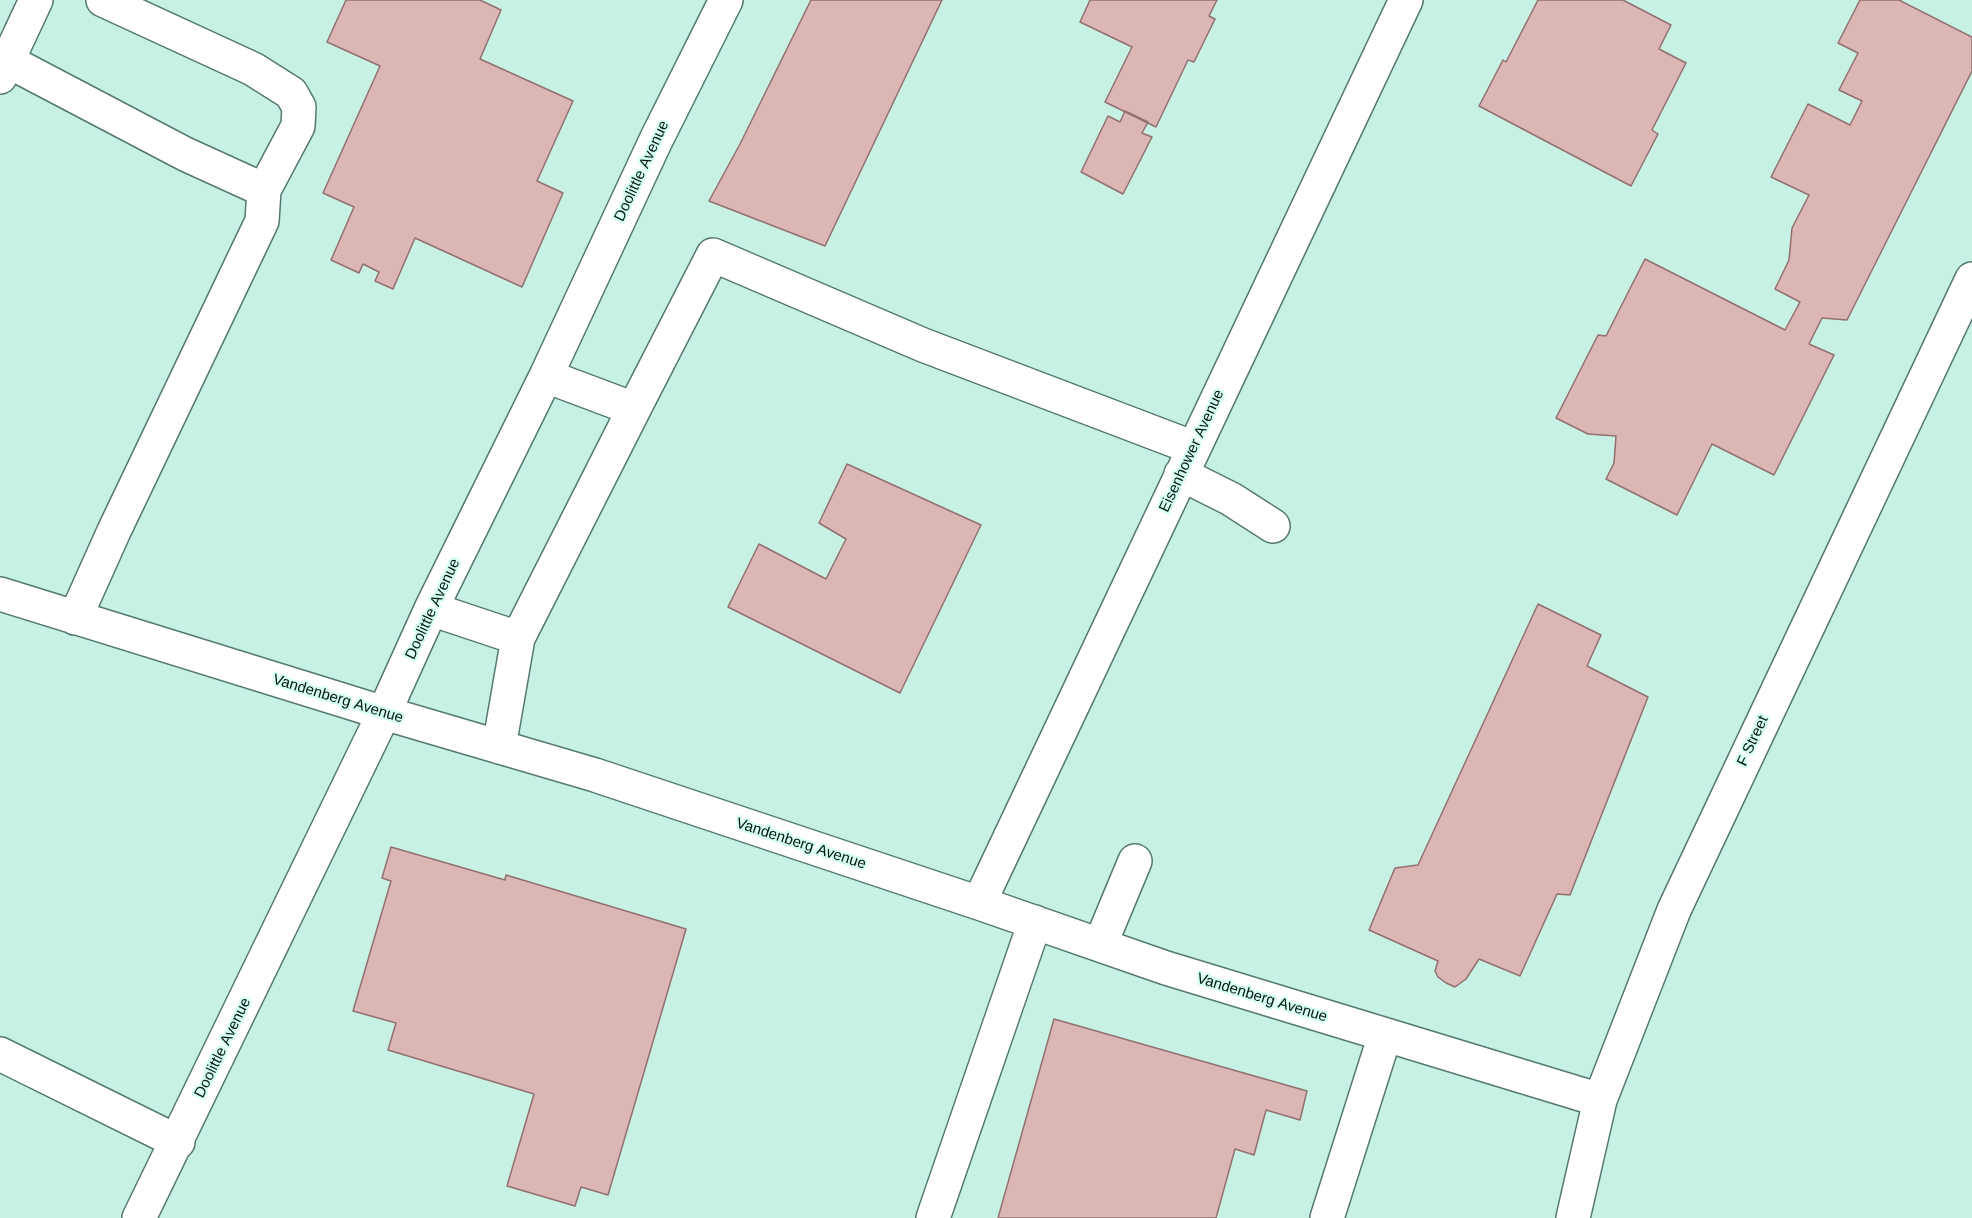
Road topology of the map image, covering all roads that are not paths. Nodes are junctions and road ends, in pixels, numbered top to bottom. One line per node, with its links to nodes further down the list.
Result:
1 (36, 0): 5 (street)
2 (103, 0): 6 (street)
3 (726, 0): 8 (street, Doolittle Avenue)
4 (1406, 0): 10 (street, Eisenhower Avenue)
5 (4, 69): 6 (street)
6 (264, 190): 14 (street)
7 (1972, 279): 24 (street, F Street)
8 (546, 376): 9 (street); 13 (street, Doolittle Avenue)
9 (634, 409): 10 (street); 15 (street)
10 (1188, 461): 11 (street); 19 (street, Eisenhower Avenue)
11 (1273, 526)
12 (0, 594): 14 (street, Vandenberg Avenue)
13 (431, 609): 15 (street); 16 (street, Doolittle Avenue)
14 (75, 618): 16 (street, Vandenberg Avenue)
15 (518, 638): 17 (street)
16 (384, 713): 17 (street, Vandenberg Avenue); 25 (street, Doolittle Avenue)
17 (499, 747): 19 (street, Vandenberg Avenue)
18 (1135, 861): 21 (street)
19 (979, 903): 20 (street, Vandenberg Avenue)
20 (1035, 922): 21 (street, Vandenberg Avenue); 27 (street)
21 (1100, 945): 22 (street, Vandenberg Avenue)
22 (1385, 1035): 24 (street, Vandenberg Avenue); 28 (street)
23 (0, 1054): 25 (street)
24 (1600, 1100): 29 (street, F Street)
25 (178, 1143): 26 (street, Doolittle Avenue)
26 (139, 1218)
27 (933, 1218)
28 (1327, 1218)
29 (1573, 1218)

